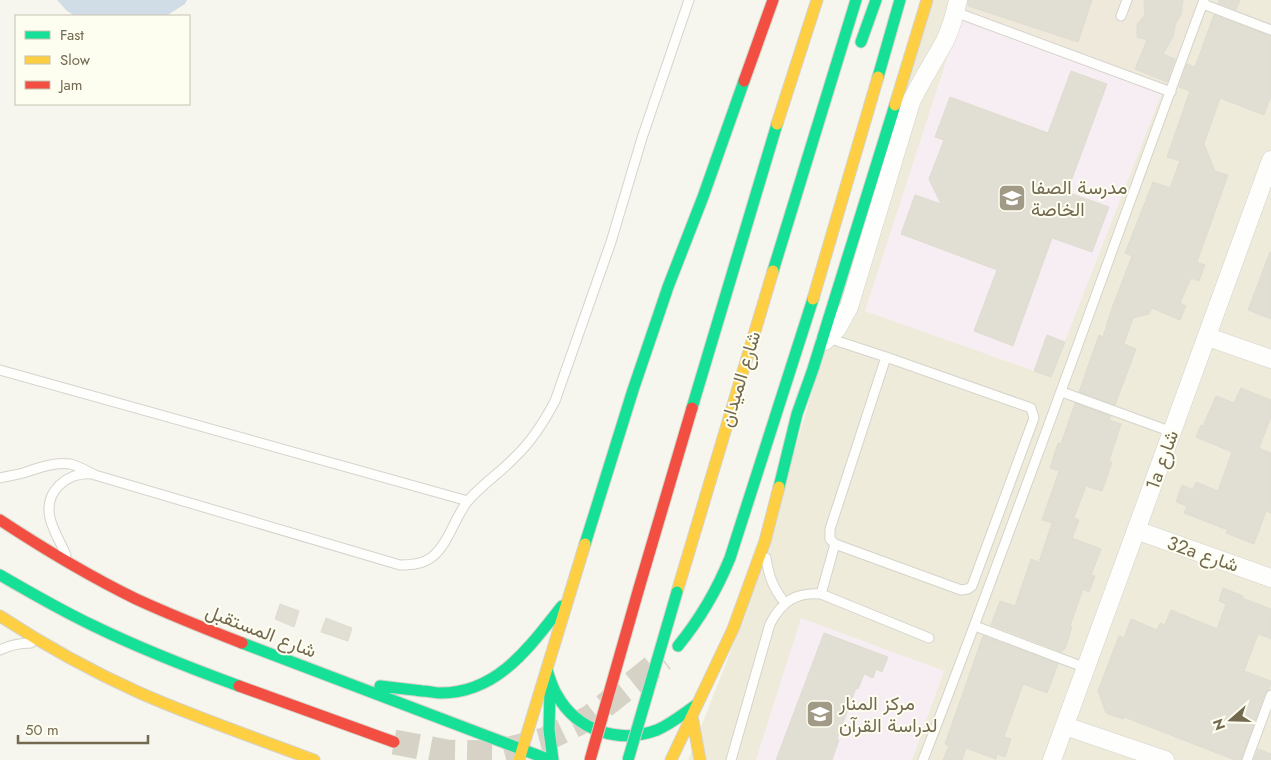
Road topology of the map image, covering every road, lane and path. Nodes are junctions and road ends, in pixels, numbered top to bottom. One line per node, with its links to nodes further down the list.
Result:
1 (688, 0): 31 (lane)
2 (762, 0): 13 (main road)
3 (773, 0): 13 (main road)
4 (817, 0): 17 (main road, شارع الميدان)
5 (856, 0): 21 (main road, شارع الميدان)
6 (876, 0): 16 (main road)
7 (900, 0): 46 (main road)
8 (927, 0): 23 (main road)
9 (1127, 0): 12 (lane)
10 (1204, 2): 14 (lane); 18 (lane)
11 (957, 6): 18 (lane); 23 (street)
12 (1121, 16)
13 (768, 17): 40 (main road)
14 (1271, 30)
15 (795, 32): 17 (main road)
16 (856, 55)
17 (793, 70): 60 (main road, شارع الميدان, bridge)
18 (1171, 92): 27 (lane)
19 (823, 146): 21 (main road)
20 (1271, 160): 22 (street, 1a شارع)
21 (807, 162): 61 (main road, شارع الميدان, bridge)
22 (1208, 337): 25 (street); 28 (street, 1a شارع)
23 (824, 343): 24 (lane); 34 (main road)
24 (886, 357): 35 (lane); 35 (lane)
25 (1271, 359)
26 (0, 370): 31 (lane)
27 (1062, 392): 28 (lane); 43 (lane)
28 (1172, 432): 33 (street, 1a شارع)
29 (95, 475): 30 (lane); 31 (lane); 36 (lane)
30 (0, 478)
31 (468, 501)
32 (0, 520): 36 (main road, شارع المستقبل)
33 (1136, 530): 38 (street, 32a شارع); 48 (street, 1a شارع)
34 (765, 540): 41 (lane); 52 (main road)
35 (835, 544): 39 (lane)
36 (71, 565): 50 (main road, شارع المستقبل)
37 (0, 575): 54 (main road)
38 (1271, 578)
39 (821, 594): 41 (lane); 44 (lane)
40 (570, 596): 49 (main road); 50 (main road)
41 (785, 603): 56 (lane)
42 (0, 616): 45 (main road)
43 (975, 626): 48 (lane); 64 (lane)
44 (929, 638)
45 (44, 644): 47 (lane); 57 (main road)
46 (678, 646)
47 (0, 650)
48 (1086, 668): 53 (street, 1a شارع)
49 (547, 670): 52 (main road); 55 (main road); 59 (main road)
50 (340, 681): 55 (main road, شارع المستقبل)
51 (1271, 695): 67 (lane)
52 (694, 710): 62 (main road); 63 (main road)
53 (1065, 726): 65 (street, 1a شارع); 66 (street)
54 (394, 742)
55 (520, 755): 58 (main road); 59 (main road, شارع المستقبل)
56 (734, 759)
57 (314, 760)
58 (532, 760)
59 (552, 760)
60 (590, 760)
61 (628, 760)
62 (671, 760)
63 (700, 760)
64 (923, 760)
65 (1052, 760)
66 (1165, 760)
67 (1247, 760)

